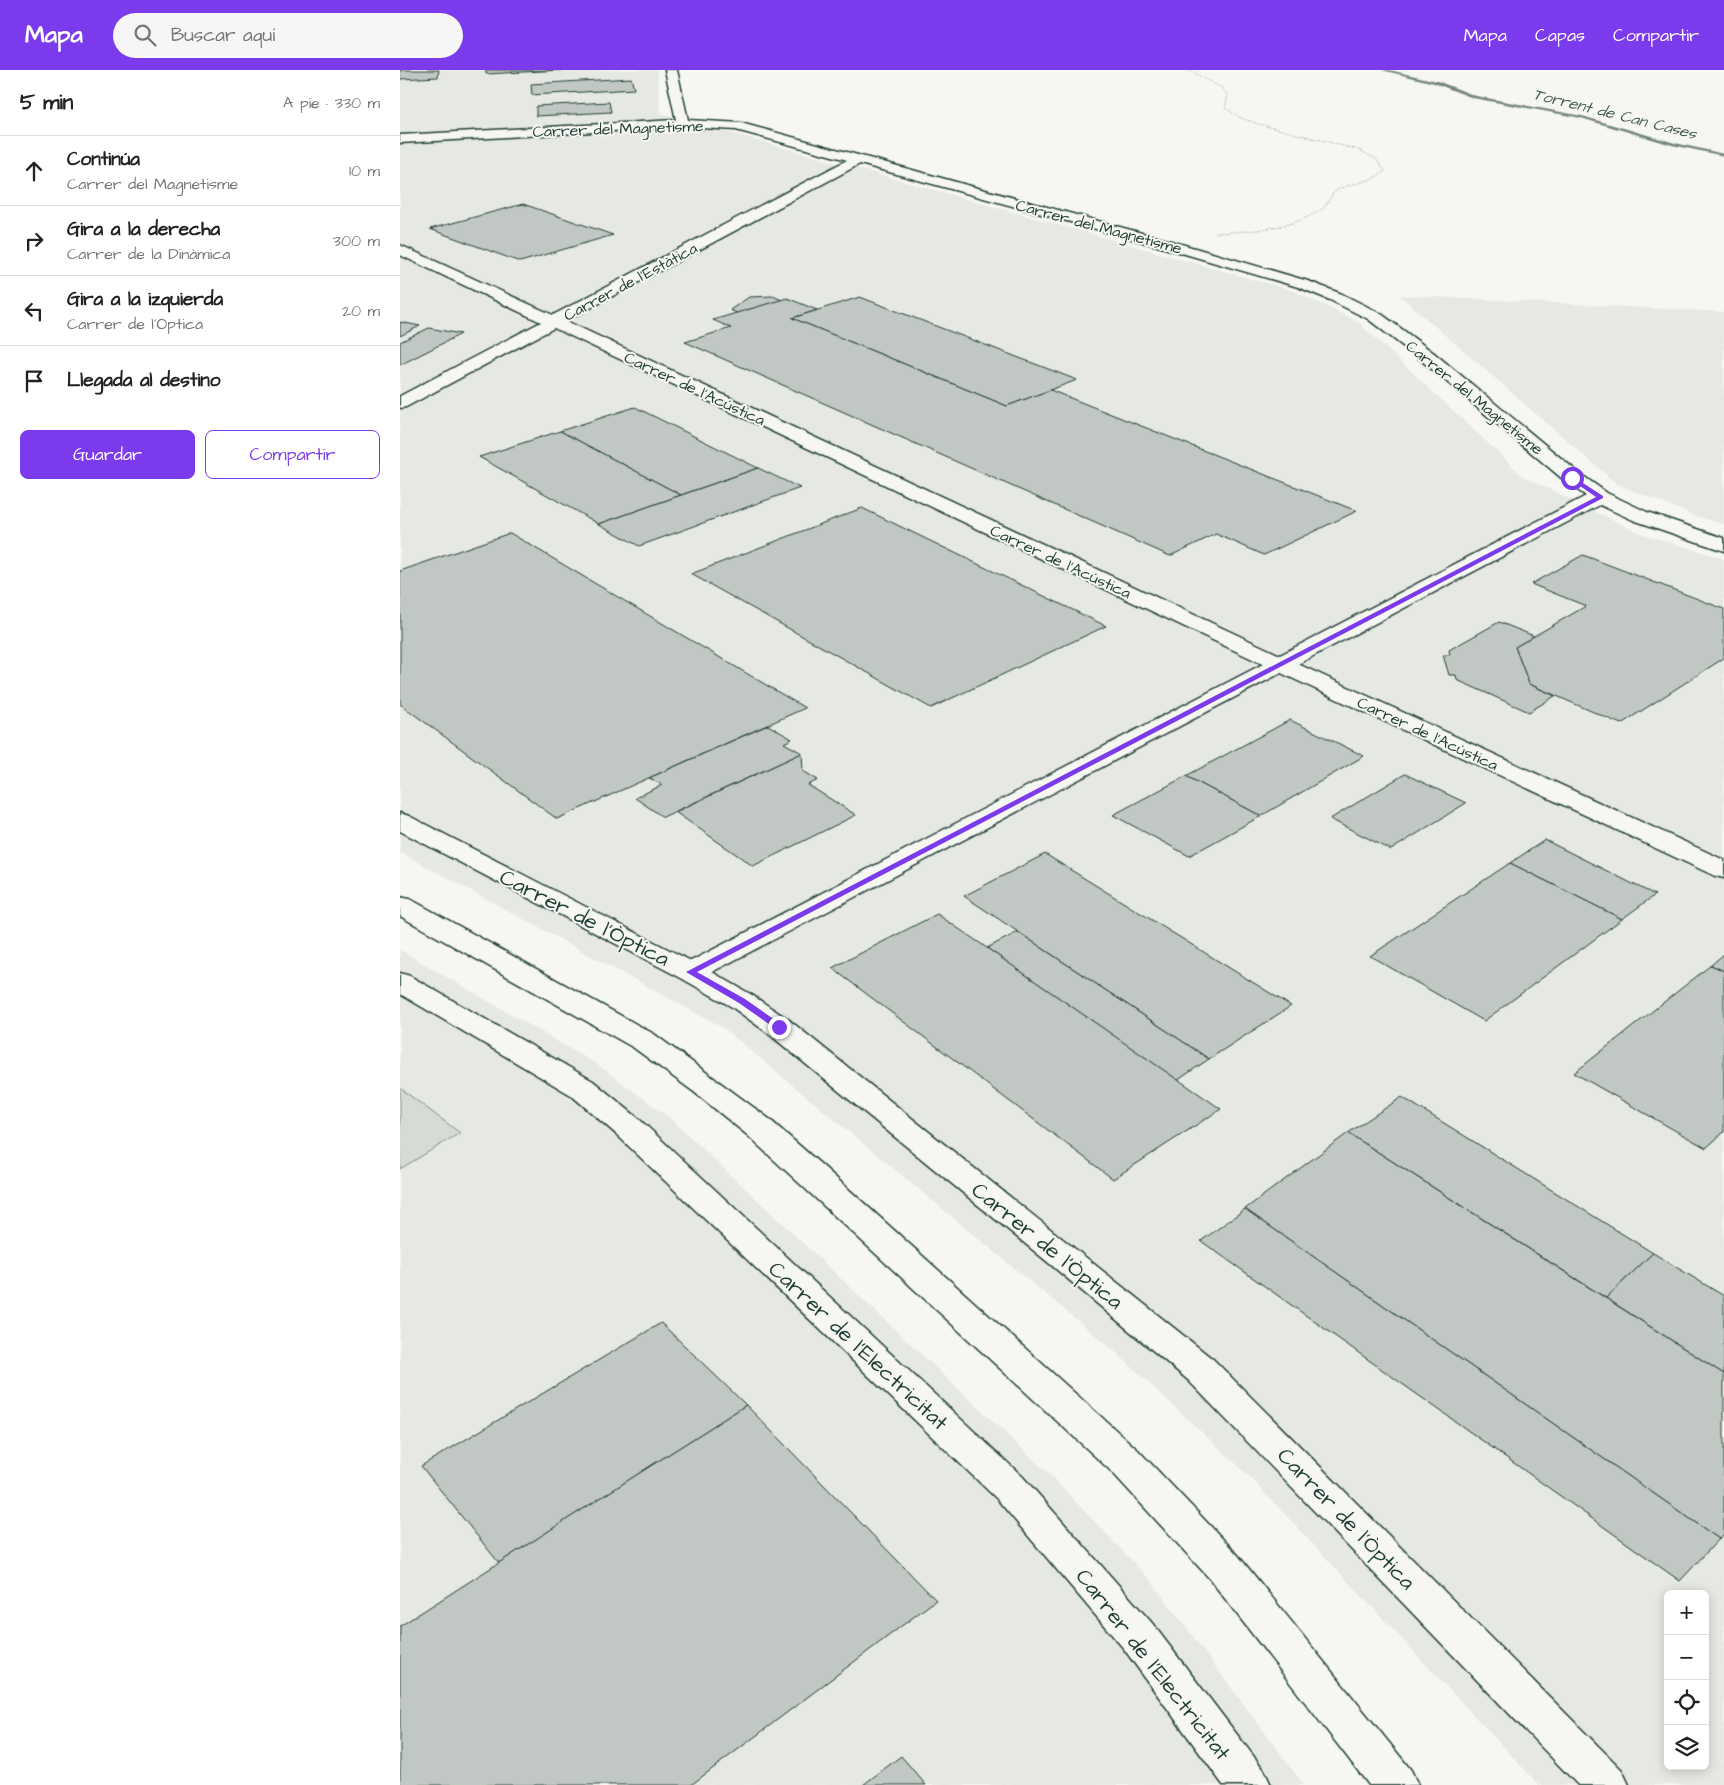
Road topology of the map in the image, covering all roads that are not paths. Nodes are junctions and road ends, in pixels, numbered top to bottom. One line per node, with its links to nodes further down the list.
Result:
1 (671, 70): 2 (street)
2 (683, 123): 3 (street, Carrer del Magnetisme); 4 (street, Carrer del Magnetisme)
3 (400, 139)
4 (860, 159): 6 (street, Carrer de l'Estàtica); 8 (street, Carrer del Magnetisme)
5 (400, 249): 6 (street, Carrer de l'Acústica)
6 (554, 322): 7 (street, Carrer de l'Estàtica); 10 (street, Carrer de l'Acústica)
7 (400, 403)
8 (1600, 497): 9 (street, Carrer del Magnetisme); 10 (street)
9 (1724, 544)
10 (1280, 664): 12 (street, Carrer de l'Acústica); 14 (street)
11 (400, 821): 14 (street, Carrer de l'Òptica)
12 (1724, 870)
13 (400, 905): 17 (street)
14 (691, 972): 18 (street, Carrer de l'Òptica)
15 (400, 982): 16 (street, Carrer de l'Electricitat)
16 (1248, 1785)
17 (1396, 1785)
18 (1607, 1785)

